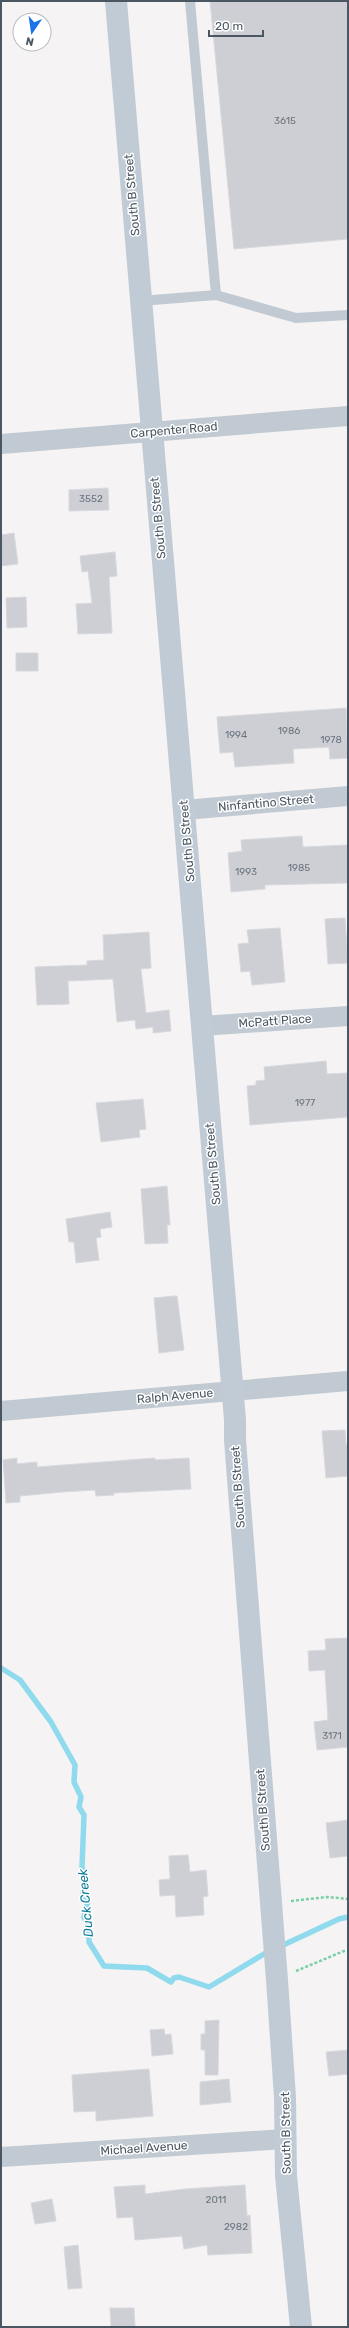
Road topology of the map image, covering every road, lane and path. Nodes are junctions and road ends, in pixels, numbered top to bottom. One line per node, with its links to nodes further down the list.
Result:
1 (116, 1): 4 (street, South B Street)
2 (190, 1): 3 (lane)
3 (216, 295): 4 (lane); 5 (lane)
4 (140, 301): 7 (street, South B Street)
5 (348, 315)
6 (348, 416): 7 (street, Carpenter Road)
7 (151, 432): 8 (street, Carpenter Road); 10 (street, South B Street)
8 (1, 444)
9 (348, 796): 10 (street, Ninfantino Street)
10 (184, 810): 12 (street, South B Street)
11 (348, 1016): 12 (street, McPatt Place)
12 (202, 1026): 14 (street, South B Street)
13 (348, 1381): 14 (street, Ralph Avenue)
14 (232, 1392): 15 (street, Ralph Avenue); 17 (street, South B Street)
15 (1, 1411)
16 (348, 1899): 17 (path)
17 (271, 1914): 19 (street, South B Street)
18 (348, 1951): 19 (path)
19 (277, 1975): 20 (street, South B Street)
20 (286, 2139): 21 (street, Michael Avenue); 22 (street, South B Street)
21 (1, 2157)
22 (302, 2327)

